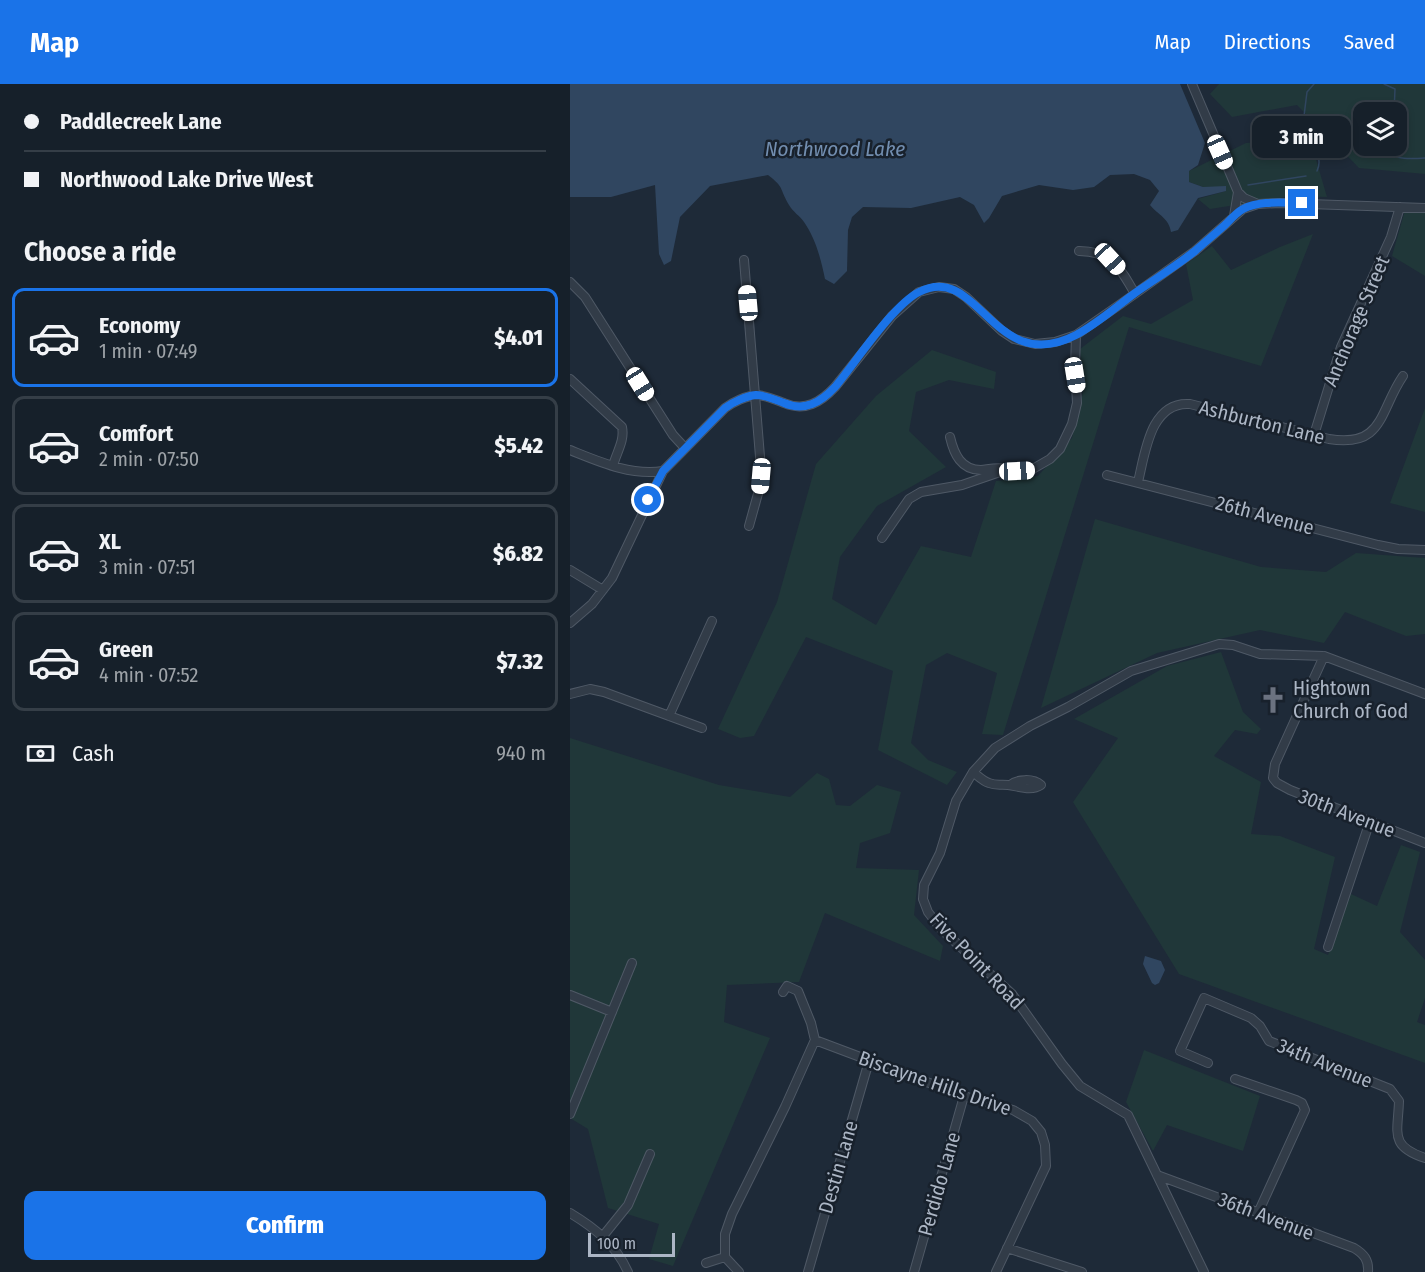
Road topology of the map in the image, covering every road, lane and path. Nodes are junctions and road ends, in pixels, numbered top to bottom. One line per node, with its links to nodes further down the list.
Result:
1 (1192, 84): 2 (street)
2 (1238, 192): 3 (street); 6 (street); 7 (street)
3 (1258, 204): 4 (street); 6 (street)
4 (1400, 207): 5 (street); 16 (street, Anchorage Street)
5 (1425, 208)
6 (1243, 209): 7 (street)
7 (1234, 216): 11 (street)
8 (1078, 251): 11 (street)
9 (744, 260): 15 (street)
10 (570, 282): 18 (street)
11 (1135, 294): 12 (street)
12 (1076, 335): 15 (street); 22 (street)
13 (1403, 376): 16 (street, Ashburton Lane)
14 (570, 379): 20 (street)
15 (755, 395): 18 (street); 27 (street)
16 (1314, 435): 25 (street, Ashburton Lane)
17 (950, 437): 22 (street)
18 (685, 448): 21 (street)
19 (570, 450): 20 (street)
20 (613, 466): 23 (street)
21 (663, 471): 23 (street); 26 (street)
22 (1010, 471): 28 (street)
23 (647, 474): 26 (street)
24 (1107, 475): 25 (street, 26th Avenue)
25 (1138, 483): 29 (street, 26th Avenue)
26 (656, 484): 31 (street)
27 (749, 526)
28 (882, 538)
29 (1425, 550)
30 (570, 570): 31 (street)
31 (603, 590): 33 (street)
32 (712, 621): 37 (street)
33 (570, 623)
34 (1324, 656): 36 (street, Five Point Road); 39 (street, Five Point Road); 41 (street, 30th Avenue)
35 (570, 694): 37 (street)
36 (1425, 694)
37 (669, 716): 38 (street)
38 (702, 728)
39 (973, 772): 40 (street); 57 (street, Five Point Road)
40 (1043, 785)
41 (1370, 821): 42 (street, 30th Avenue); 43 (street)
42 (1425, 843)
43 (1328, 947)
44 (632, 963): 47 (street)
45 (783, 992): 48 (street)
46 (570, 995): 47 (street)
47 (612, 1012): 53 (street)
48 (815, 1040): 49 (street, Biscayne Hills Drive); 62 (street)
49 (869, 1061): 52 (street, Biscayne Hills Drive); 67 (street, Destin Lane)
50 (1208, 1063): 56 (street, 34th Avenue)
51 (1235, 1079): 59 (street)
52 (964, 1096): 61 (street, Biscayne Hills Drive); 68 (street, Perdido Lane)
53 (573, 1099): 54 (street)
54 (570, 1114)
55 (650, 1154): 60 (street)
56 (1425, 1158)
57 (1157, 1175): 59 (street, 36th Avenue); 71 (street, Five Point Road)
58 (570, 1213): 60 (street)
59 (1258, 1213): 64 (street, 36th Avenue)
60 (603, 1236): 65 (street)
61 (1007, 1248): 69 (street, Biscayne Hills Drive); 70 (street)
62 (725, 1257): 63 (street); 66 (street)
63 (706, 1263)
64 (1368, 1268)
65 (628, 1272)
66 (739, 1272)
67 (808, 1272)
68 (914, 1272)
69 (996, 1272)
70 (1082, 1272)
71 (1204, 1272)

